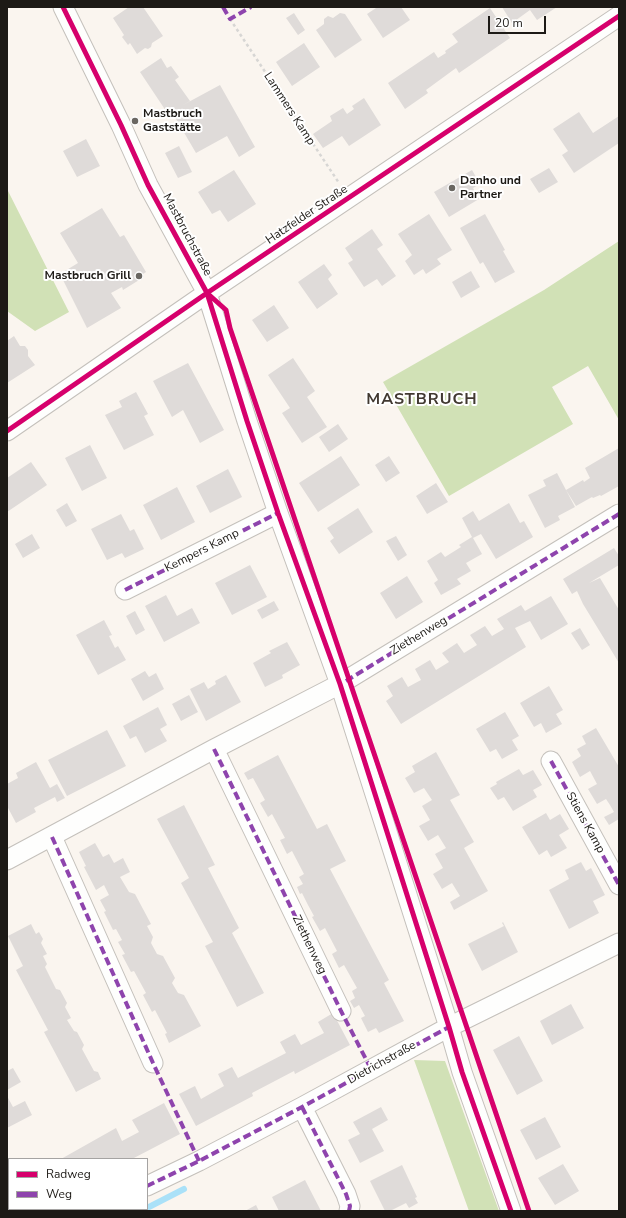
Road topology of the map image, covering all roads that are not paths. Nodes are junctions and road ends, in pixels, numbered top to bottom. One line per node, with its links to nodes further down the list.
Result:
1 (63, 7): 3 (street, Mastbruchstraße)
2 (619, 16): 3 (street, Hatzfelder Straße)
3 (207, 293): 4 (street, Hatzfelder Straße); 5 (street, Mastbruchstraße)
4 (7, 431)
5 (278, 513): 7 (street, Kempers Kamp); 8 (street, Mastbruchstraße)
6 (619, 514): 8 (street, Ziethenweg)
7 (125, 590)
8 (340, 684): 9 (street, Ziethenweg); 16 (street, Mastbruchstraße)
9 (214, 749): 11 (street, Ziethenweg); 15 (street, Ziethenweg)
10 (550, 761): 13 (street, Stiens Kamp)
11 (52, 836): 12 (street, Ziethenweg); 17 (street)
12 (7, 860)
13 (619, 885)
14 (619, 943): 16 (street, Dietrichstraße)
15 (341, 1011)
16 (449, 1027): 18 (street, Dietrichstraße); 21 (street, Mastbruchstraße)
17 (153, 1064)
18 (302, 1107): 19 (street, Dietrichstraße); 20 (street)
19 (148, 1186)
20 (349, 1211)
21 (511, 1211)

